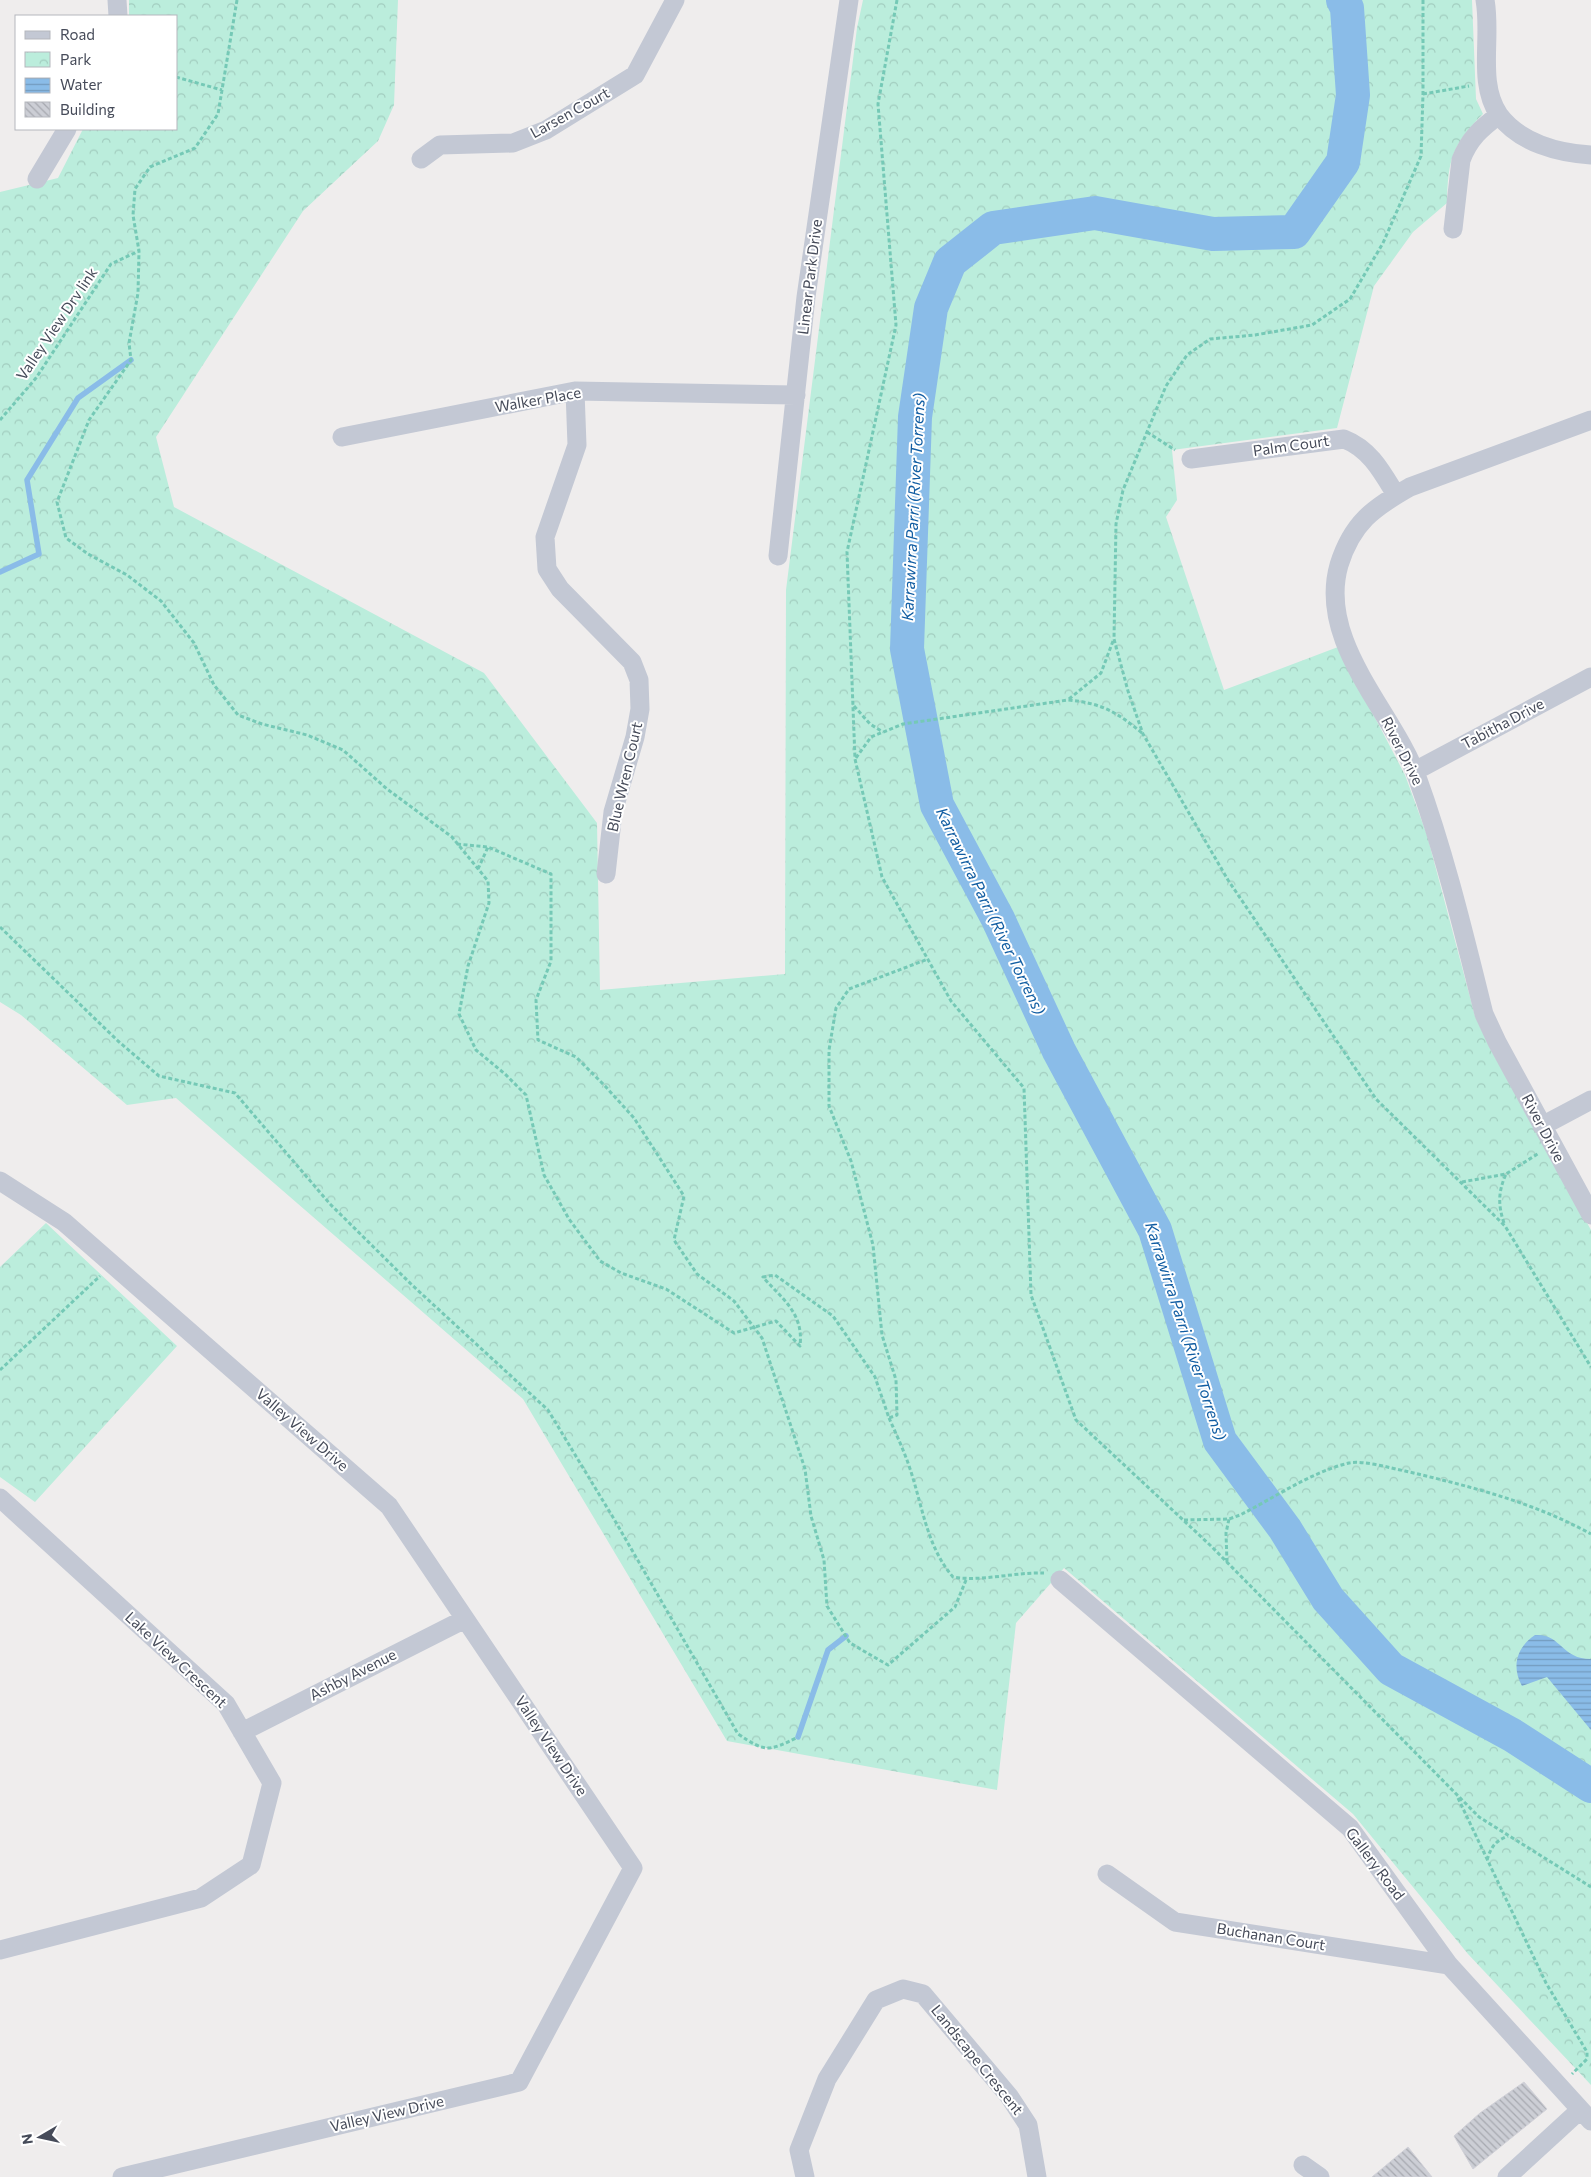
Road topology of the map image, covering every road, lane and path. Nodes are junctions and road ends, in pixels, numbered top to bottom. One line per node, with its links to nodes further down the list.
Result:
1 (117, 0): 8 (street)
2 (237, 0): 11 (path)
3 (675, 0): 16 (street, Larsen Court)
4 (897, 0): 32 (path)
5 (1423, 0): 12 (path)
6 (1485, 0): 10 (street)
7 (847, 1): 21 (street, Linear Park Drive)
8 (118, 15)
9 (178, 78): 11 (path)
10 (1487, 82): 12 (path); 13 (street)
11 (222, 90): 19 (path)
12 (1423, 94): 24 (path)
13 (1499, 115): 15 (street); 18 (street)
14 (66, 130): 17 (street)
15 (1591, 155)
16 (421, 158)
17 (37, 179)
18 (1452, 229)
19 (139, 251): 22 (path, Valley View Drv link); 37 (path)
20 (575, 391): 21 (street, Walker Place); 25 (street, Walker Place); 40 (street, Blue Wren Court)
21 (796, 395): 28 (street, Linear Park Drive)
22 (0, 420)
23 (1591, 420): 27 (street, River Drive)
24 (1147, 432): 26 (path); 29 (path)
25 (342, 438)
26 (1191, 459): 27 (street, Palm Court)
27 (1396, 494): 36 (street, River Drive)
28 (778, 556)
29 (1114, 639): 31 (path); 34 (path)
30 (1591, 677): 36 (street, Tabitha Drive)
31 (1068, 700): 33 (path); 34 (path)
32 (853, 706): 33 (path); 35 (path)
33 (883, 732): 35 (path)
34 (1143, 734): 48 (path)
35 (855, 759): 42 (path)
36 (1415, 771): 44 (street, River Drive)
37 (457, 844): 38 (path); 39 (path)
38 (488, 847): 39 (path); 52 (path)
39 (478, 869): 52 (path)
40 (606, 874)
41 (0, 927): 65 (path)
42 (928, 959): 55 (path); 58 (path)
43 (1591, 1100): 44 (street)
44 (1542, 1126): 45 (street, River Drive)
45 (1552, 1145): 46 (path); 49 (street, River Drive)
46 (1506, 1174): 48 (path); 50 (path)
47 (0, 1180): 63 (street, Valley View Drive)
48 (1461, 1182): 50 (path)
49 (1591, 1215)
50 (1505, 1226): 53 (path)
51 (103, 1272): 54 (path)
52 (754, 1328): 55 (path); 61 (path)
53 (1591, 1367)
54 (0, 1370)
55 (889, 1418): 61 (path)
56 (0, 1498): 64 (street, Lake View Crescent)
57 (1229, 1519): 58 (path); 59 (path); 60 (path)
58 (1183, 1520): 60 (path)
59 (1591, 1534)
60 (1227, 1562): 66 (path)
61 (966, 1580): 62 (path)
62 (1060, 1580): 72 (street, Gallery Road)
63 (465, 1619): 64 (street, Ashby Avenue); 76 (street, Valley View Drive)
64 (242, 1732): 71 (street, Lake View Crescent)
65 (798, 1737)
66 (1457, 1795): 67 (path); 68 (path)
67 (1509, 1836): 68 (path); 70 (path)
68 (1487, 1860): 73 (path)
69 (1106, 1874): 72 (street, Buchanan Court)
70 (1591, 1888)
71 (0, 1950)
72 (1449, 1966): 73 (street, Gallery Road)
73 (1560, 2086): 74 (street, Gallery Road)
74 (1586, 2115): 80 (street)
75 (1303, 2165): 79 (street)
76 (122, 2177)
77 (805, 2177): 78 (street, Landscape Crescent)
78 (1037, 2177)
79 (1320, 2177)
80 (1507, 2177)

